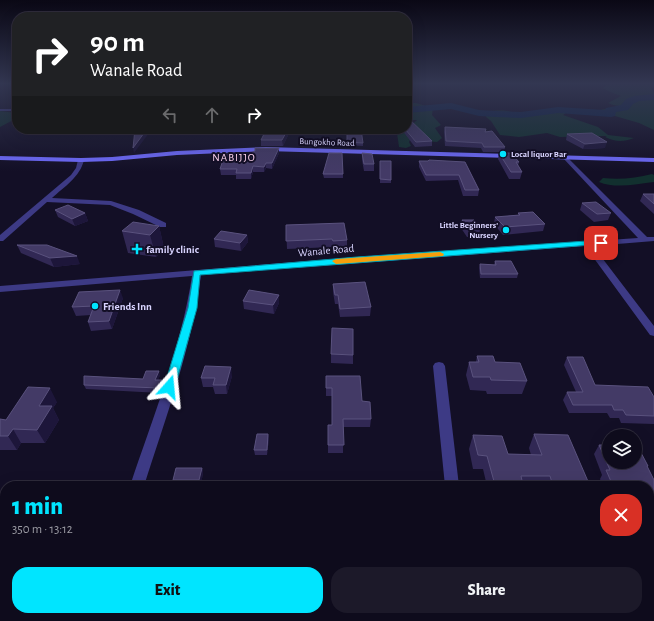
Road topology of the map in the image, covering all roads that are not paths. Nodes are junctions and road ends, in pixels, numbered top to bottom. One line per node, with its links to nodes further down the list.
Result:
1 (565, 157): 3 (street, Bungokho Road); 4 (street, Bungokho Road); 8 (street)
2 (0, 158): 3 (street, Bungokho Road)
3 (81, 160): 5 (street)
4 (654, 160)
5 (47, 200): 6 (street); 7 (street)
6 (163, 225)
7 (0, 239)
8 (644, 239): 9 (street, Wanale Road); 10 (street, Wanale Road)
9 (654, 239)
10 (587, 244): 11 (street, Wanale Road); 13 (street)
11 (197, 273): 12 (street, Wanale Road); 15 (street)
12 (0, 288)
13 (654, 333)
14 (439, 366): 16 (street)
15 (139, 481)
16 (451, 481)

